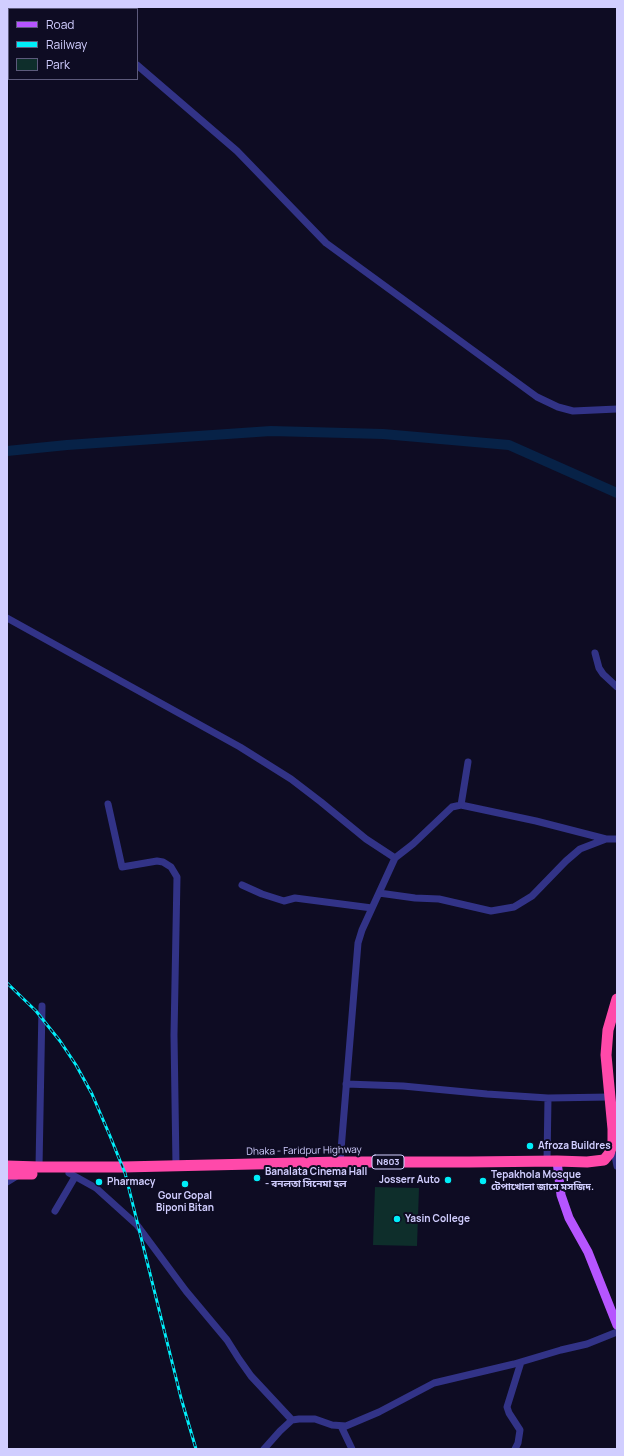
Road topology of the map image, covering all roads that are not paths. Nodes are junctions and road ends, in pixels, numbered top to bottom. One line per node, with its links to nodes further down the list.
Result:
1 (138, 66): 2 (street)
2 (617, 409)
3 (7, 618): 11 (street)
4 (595, 653): 5 (street)
5 (617, 687)
6 (468, 762): 8 (street)
7 (108, 804): 27 (street)
8 (461, 805): 9 (street); 11 (street)
9 (606, 839): 10 (street); 13 (street)
10 (617, 839)
11 (395, 858): 13 (street)
12 (242, 885): 14 (street)
13 (379, 893): 14 (street)
14 (372, 908): 19 (street)
15 (617, 999): 18 (highway, Dhaka - Faridpur Highway / N803)
16 (42, 1006): 28 (street)
17 (617, 1014): 18 (highway, Dhaka - Faridpur Highway / N803)
18 (611, 1030): 20 (highway, Dhaka - Faridpur Highway / N803); 22 (highway, Dhaka - Faridpur Highway / N803)
19 (346, 1084): 21 (street); 25 (street)
20 (610, 1097): 21 (street); 24 (highway, Dhaka - Faridpur Highway / N803)
21 (548, 1098): 24 (street)
22 (617, 1120)
23 (616, 1156): 24 (highway, Dhaka - Faridpur Highway / N803)
24 (553, 1163): 25 (highway, Dhaka - Faridpur Highway / N803); 35 (main road)
25 (341, 1165): 29 (highway, Dhaka - Faridpur Highway / N803)
26 (7, 1166): 30 (highway, Dhaka - Faridpur Highway / N803)
27 (176, 1166): 28 (highway, Dhaka - Faridpur Highway / N803); 29 (highway, Dhaka - Faridpur Highway / N803)
28 (39, 1167): 30 (highway, Dhaka - Faridpur Highway / N803)
29 (281, 1167): 32 (highway, Dhaka - Faridpur Highway / N803)
30 (21, 1170): 31 (highway, Dhaka - Faridpur Highway / N803); 32 (highway, Dhaka - Faridpur Highway / N803); 33 (street)
31 (7, 1174)
32 (72, 1175): 34 (street); 38 (street)
33 (7, 1182)
34 (55, 1211)
35 (617, 1325)
36 (617, 1332): 37 (street)
37 (521, 1362): 39 (street); 42 (street)
38 (292, 1420): 39 (street); 40 (street)
39 (341, 1426): 41 (street)
40 (264, 1449)
41 (352, 1449)
42 (516, 1449)

